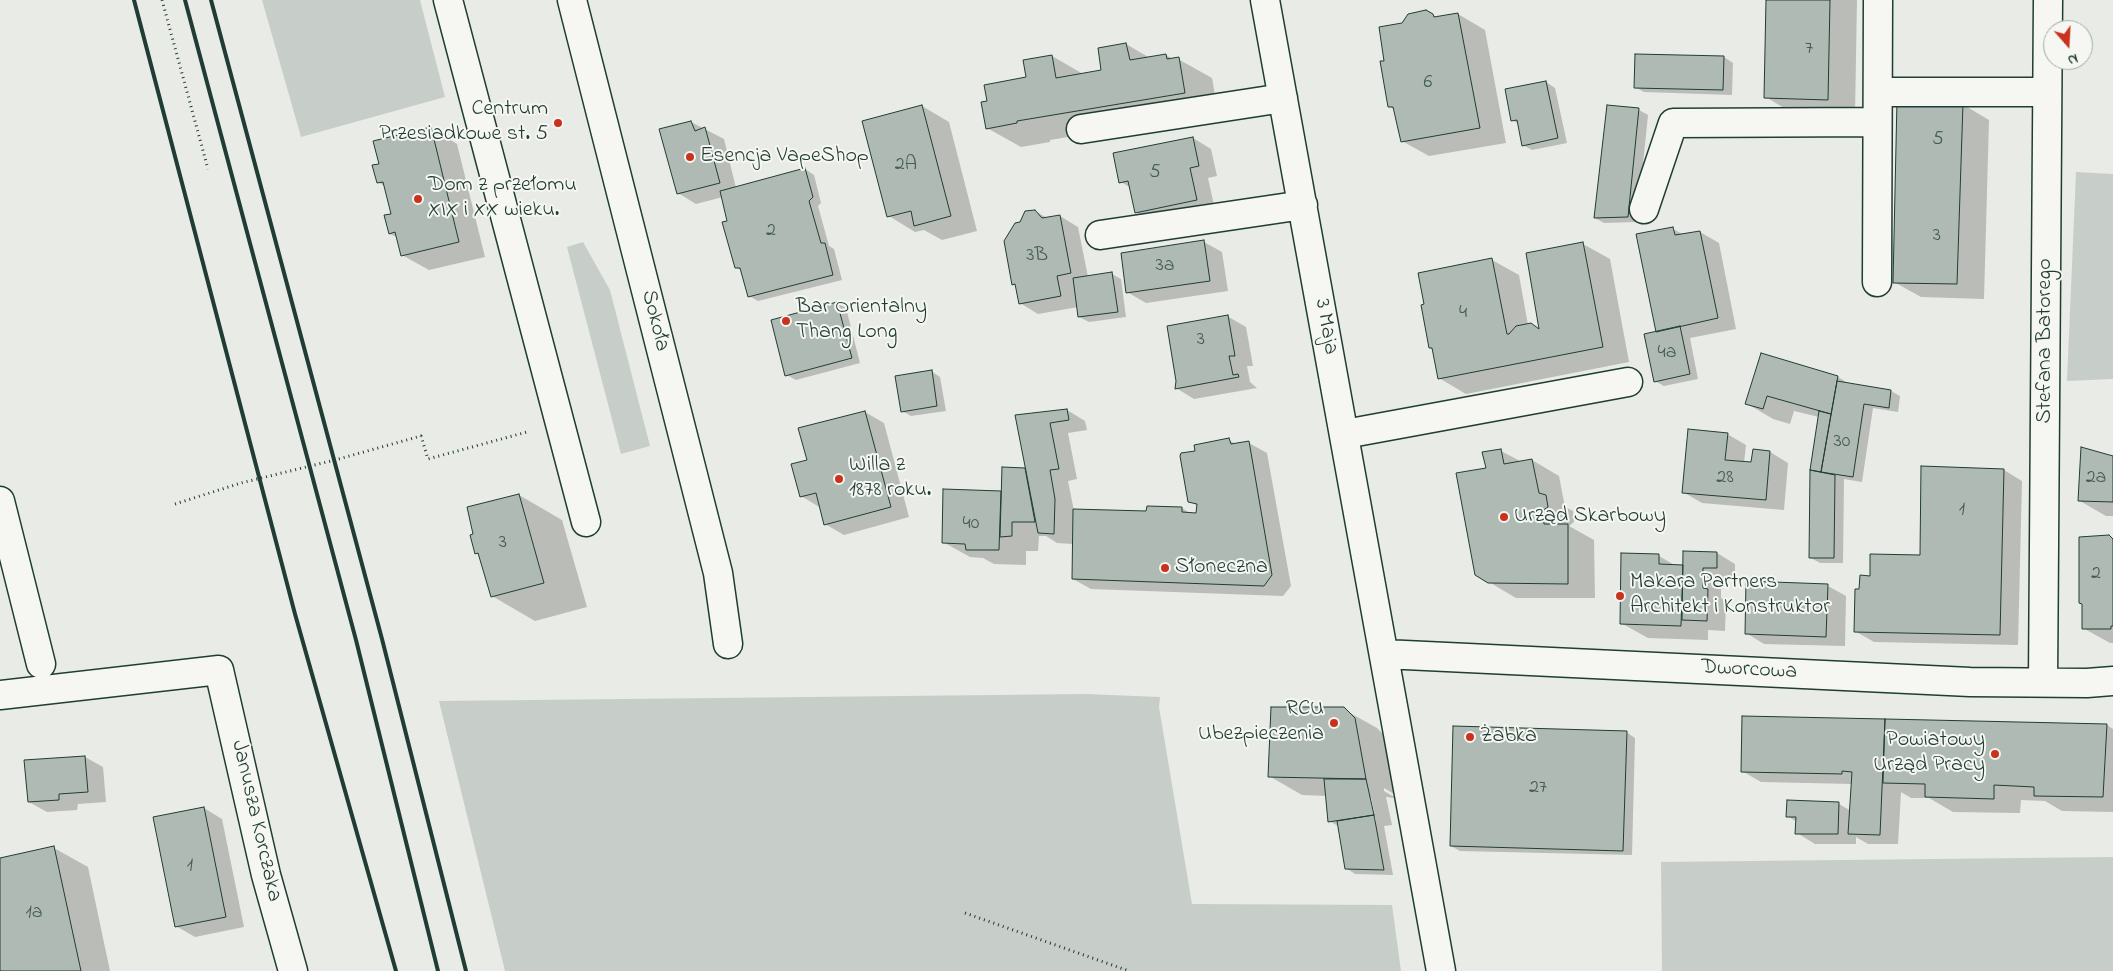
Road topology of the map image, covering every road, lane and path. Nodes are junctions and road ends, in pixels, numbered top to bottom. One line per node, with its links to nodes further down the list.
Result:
1 (162, 0): 12 (path)
2 (448, 0): 22 (street)
3 (572, 0): 23 (street, Sokoła)
4 (1265, 0): 9 (street, 3 Maja)
5 (1878, 0): 7 (street)
6 (2048, 0): 8 (street, Stefana Batorego)
7 (1878, 92): 8 (street); 10 (street)
8 (2047, 92): 27 (street, Stefana Batorego)
9 (1283, 98): 11 (street); 13 (street, 3 Maja)
10 (1877, 122): 14 (street); 16 (street)
11 (1080, 129)
12 (208, 170)
13 (1303, 205): 15 (street); 19 (street, 3 Maja)
14 (1644, 209)
15 (1100, 235)
16 (1877, 282)
17 (1628, 382): 19 (street)
18 (536, 430): 21 (path)
19 (1344, 434): 24 (street, 3 Maja)
20 (0, 501): 25 (street)
21 (174, 504)
22 (586, 522)
23 (728, 644)
24 (1384, 654): 27 (street, Dworcowa); 32 (street, 3 Maja)
25 (41, 664)
26 (2113, 681): 27 (street, Dworcowa)
27 (2043, 682)
28 (0, 695): 30 (street, Janusza Korczaka)
29 (965, 913): 31 (path)
30 (293, 971)
31 (1129, 971)
32 (1441, 971)

